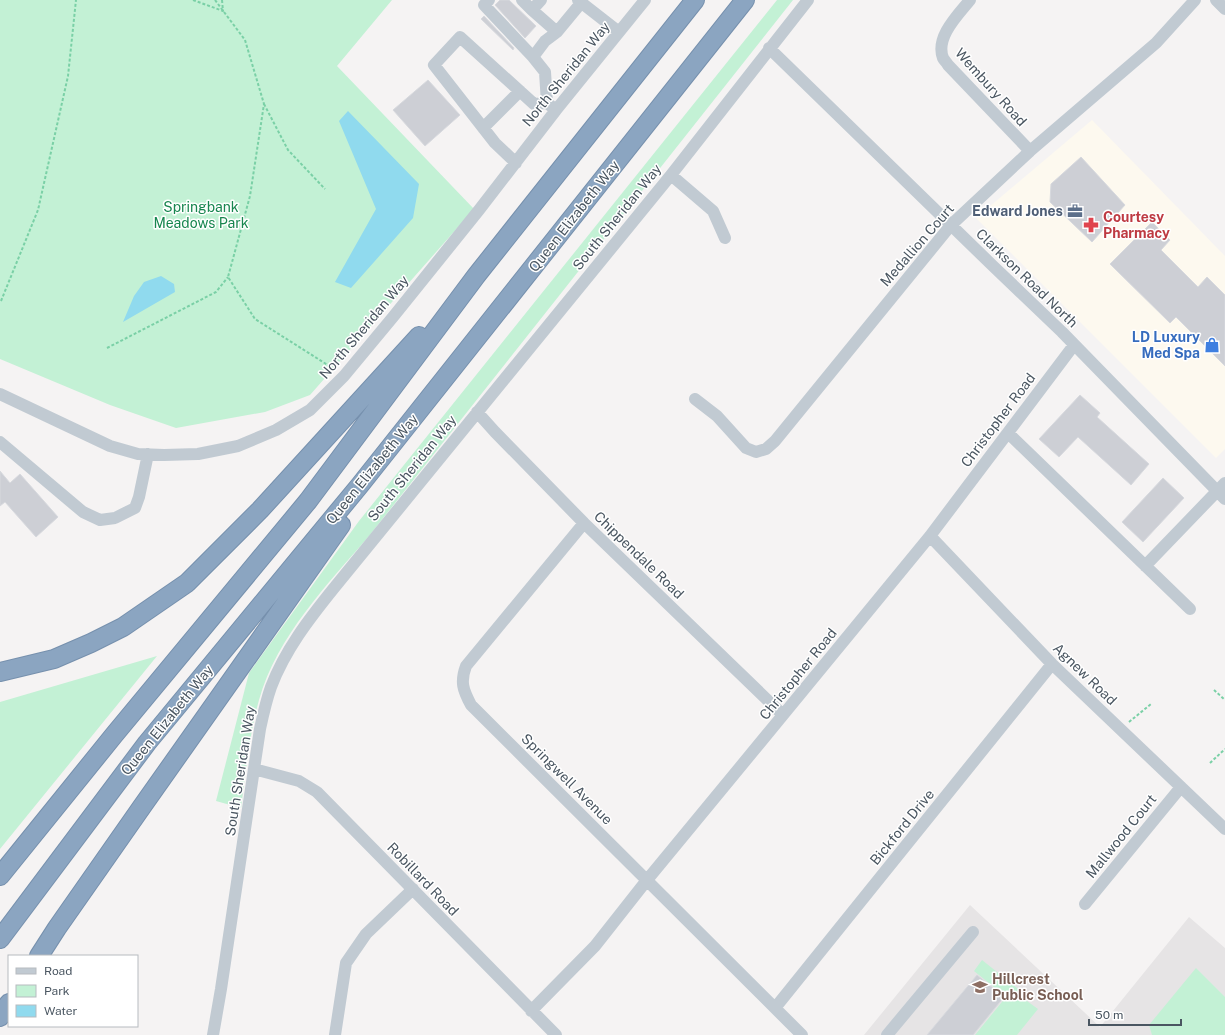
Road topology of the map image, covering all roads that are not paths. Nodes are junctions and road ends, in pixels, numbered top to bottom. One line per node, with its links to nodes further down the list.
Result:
1 (522, 0): 13 (street)
2 (541, 0): 13 (street)
3 (645, 0): 15 (street, North Sheridan Way)
4 (695, 0): 26 (highway)
5 (745, 0): 34 (highway, Queen Elizabeth Way)
6 (808, 0): 16 (street, South Sheridan Way)
7 (970, 0): 21 (street, Wembury Road)
8 (1195, 0): 21 (street, Medallion Court)
9 (1216, 0): 12 (street)
10 (484, 2): 17 (street)
11 (579, 2): 14 (street); 15 (street)
12 (1225, 8)
13 (532, 10): 14 (street)
14 (557, 32): 17 (street)
15 (619, 32): 19 (street, North Sheridan Way)
16 (769, 48): 23 (street, South Sheridan Way); 24 (street, Clarkson Road North)
17 (532, 57): 19 (street)
18 (520, 91): 19 (street); 20 (street); 20 (street)
19 (552, 106): 22 (street, North Sheridan Way)
20 (483, 128): 22 (street)
21 (1030, 151): 24 (street, Medallion Court)
22 (516, 163): 33 (street, North Sheridan Way)
23 (671, 175): 25 (street); 30 (street, South Sheridan Way)
24 (951, 226): 27 (street, Clarkson Road North); 29 (street, Medallion Court)
25 (725, 238)
26 (476, 276): 41 (highway); 46 (highway)
27 (1074, 345): 31 (street, Christopher Road); 35 (street, Clarkson Road North)
28 (0, 394): 33 (street, North Sheridan Way)
29 (694, 399)
30 (477, 412): 36 (street, Chippendale Road); 43 (street, South Sheridan Way)
31 (1008, 433): 37 (street, Christopher Road); 38 (street)
32 (0, 442): 33 (street)
33 (148, 454)
34 (360, 485): 51 (highway, Queen Elizabeth Way); 52 (highway)
35 (1222, 491): 38 (street)
36 (584, 523): 42 (street, Chippendale Road); 47 (street, Springwell Avenue)
37 (930, 536): 40 (street, Agnew Road); 42 (street, Christopher Road)
38 (1145, 566): 39 (street)
39 (1190, 609)
40 (1052, 664): 44 (street, Agnew Road); 54 (street, Bickford Drive)
41 (0, 672)
42 (783, 715): 47 (street, Christopher Road)
43 (254, 769): 48 (street, Robillard Road); 57 (street, South Sheridan Way)
44 (1181, 787): 45 (street, Agnew Road); 49 (street, Mallwood Court)
45 (1225, 829)
46 (0, 876)
47 (647, 880): 54 (street, Springwell Avenue); 55 (street, Christopher Road)
48 (413, 889): 55 (street, Robillard Road); 58 (street)
49 (1085, 904)
50 (973, 932): 61 (street)
51 (0, 939)
52 (40, 955)
53 (8, 1005): 56 (highway)
54 (775, 1008): 60 (street, Springwell Avenue)
55 (531, 1010): 59 (street, Robillard Road)
56 (0, 1017)
57 (213, 1035)
58 (335, 1035)
59 (556, 1035)
60 (802, 1035)
61 (886, 1035)

